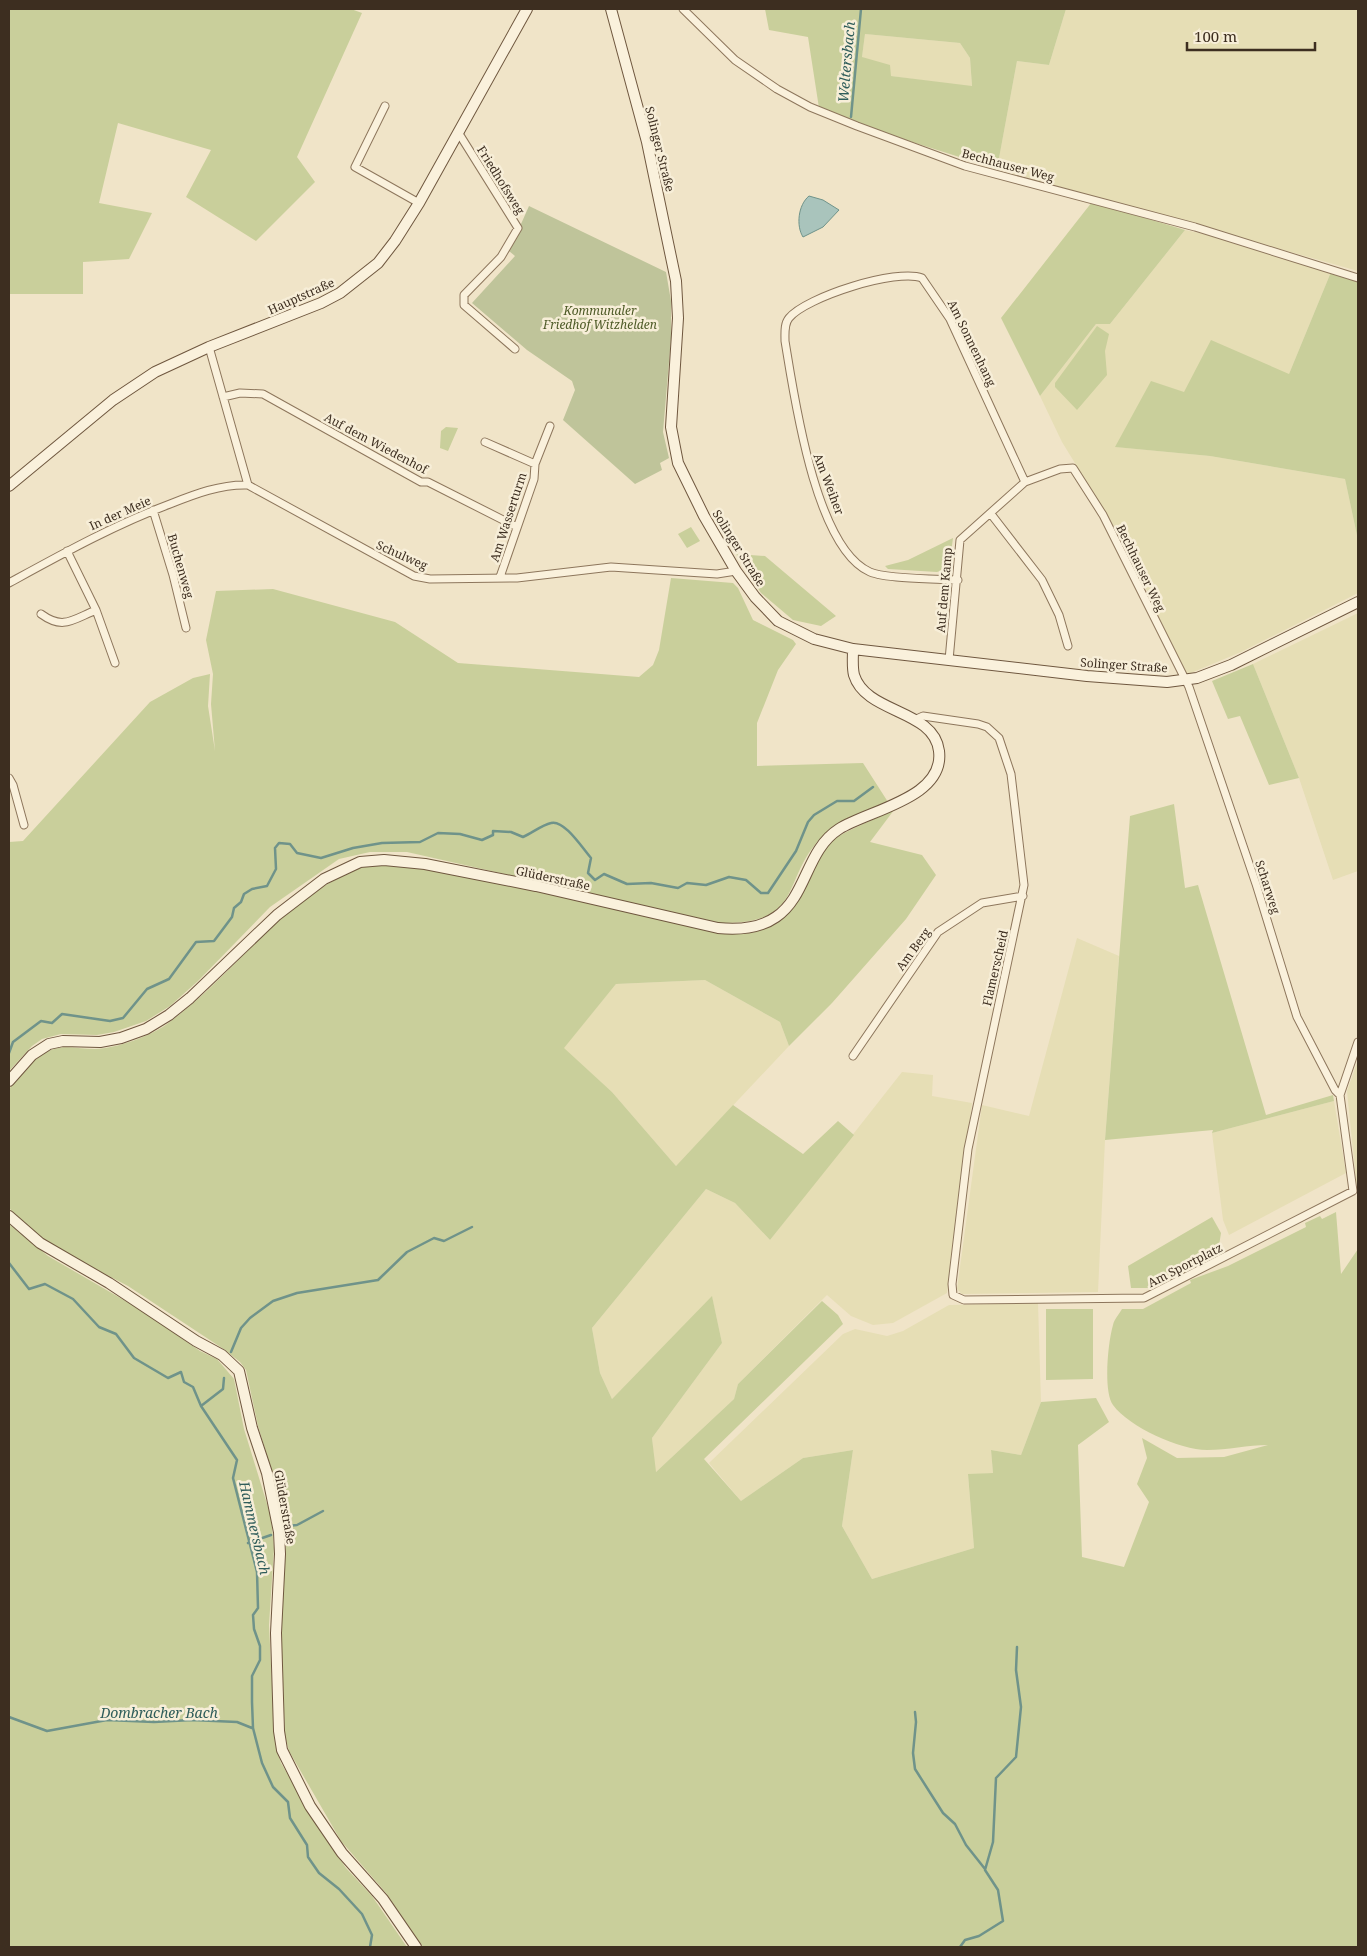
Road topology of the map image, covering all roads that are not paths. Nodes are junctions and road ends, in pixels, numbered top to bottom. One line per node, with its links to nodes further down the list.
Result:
1 (527, 9): 5 (main road, Hauptstraße)
2 (611, 9): 23 (main road, Solinger Straße)
3 (683, 9): 7 (street, Bechhauser Weg)
4 (385, 106): 6 (street)
5 (458, 132): 6 (main road, Hauptstraße); 10 (street, Friedhofsweg)
6 (419, 203): 9 (main road, Hauptstraße)
7 (1358, 278)
8 (801, 309): 16 (street, Am Sonnenhang); 25 (street, Am Weiher)
9 (209, 347): 11 (street); 18 (main road, Hauptstraße)
10 (515, 349)
11 (223, 398): 17 (street); 21 (street, Auf dem Wiedenhof)
12 (550, 426): 14 (street, Am Wasserturm)
13 (485, 442): 14 (street, Am Wasserturm)
14 (535, 464): 21 (street, Am Wasserturm)
15 (1073, 468): 16 (street, Auf dem Kamp); 35 (street, Bechhauser Weg)
16 (1025, 482): 20 (street, Auf dem Kamp)
17 (248, 485): 19 (street, In der Meie); 24 (street, Schulweg)
18 (9, 486)
19 (153, 510): 22 (street, In der Meie); 30 (street, Buchenweg)
20 (991, 514): 25 (street, Auf dem Kamp); 31 (street)
21 (517, 526): 24 (street, Am Wasserturm)
22 (67, 551): 26 (street, In der Meie); 28 (street)
23 (736, 571): 24 (street, Schulweg); 32 (main road, Solinger Straße)
24 (500, 578)
25 (958, 580): 33 (street, Auf dem Kamp)
26 (9, 583)
27 (1358, 602): 35 (main road, Solinger Straße)
28 (96, 610): 29 (street); 34 (street)
29 (40, 614)
30 (186, 628)
31 (1068, 646)
32 (853, 649): 33 (main road, Solinger Straße); 36 (main road, Glüderstraße)
33 (949, 660): 35 (main road, Solinger Straße)
34 (115, 663)
35 (1185, 680): 43 (street, Scharweg)
36 (914, 720): 39 (street, Flamerscheid); 42 (main road, Glüderstraße)
37 (9, 778): 38 (street)
38 (24, 825)
39 (1023, 896): 41 (street, Am Berg); 46 (street, Flamerscheid)
40 (1358, 1042): 43 (street, Scharweg)
41 (853, 1056)
42 (9, 1081)
43 (1340, 1095): 44 (street, Scharweg)
44 (1353, 1191): 46 (street, Am Sportplatz)
45 (9, 1216): 47 (main road, Glüderstraße)
46 (953, 1295)
47 (416, 1947)

